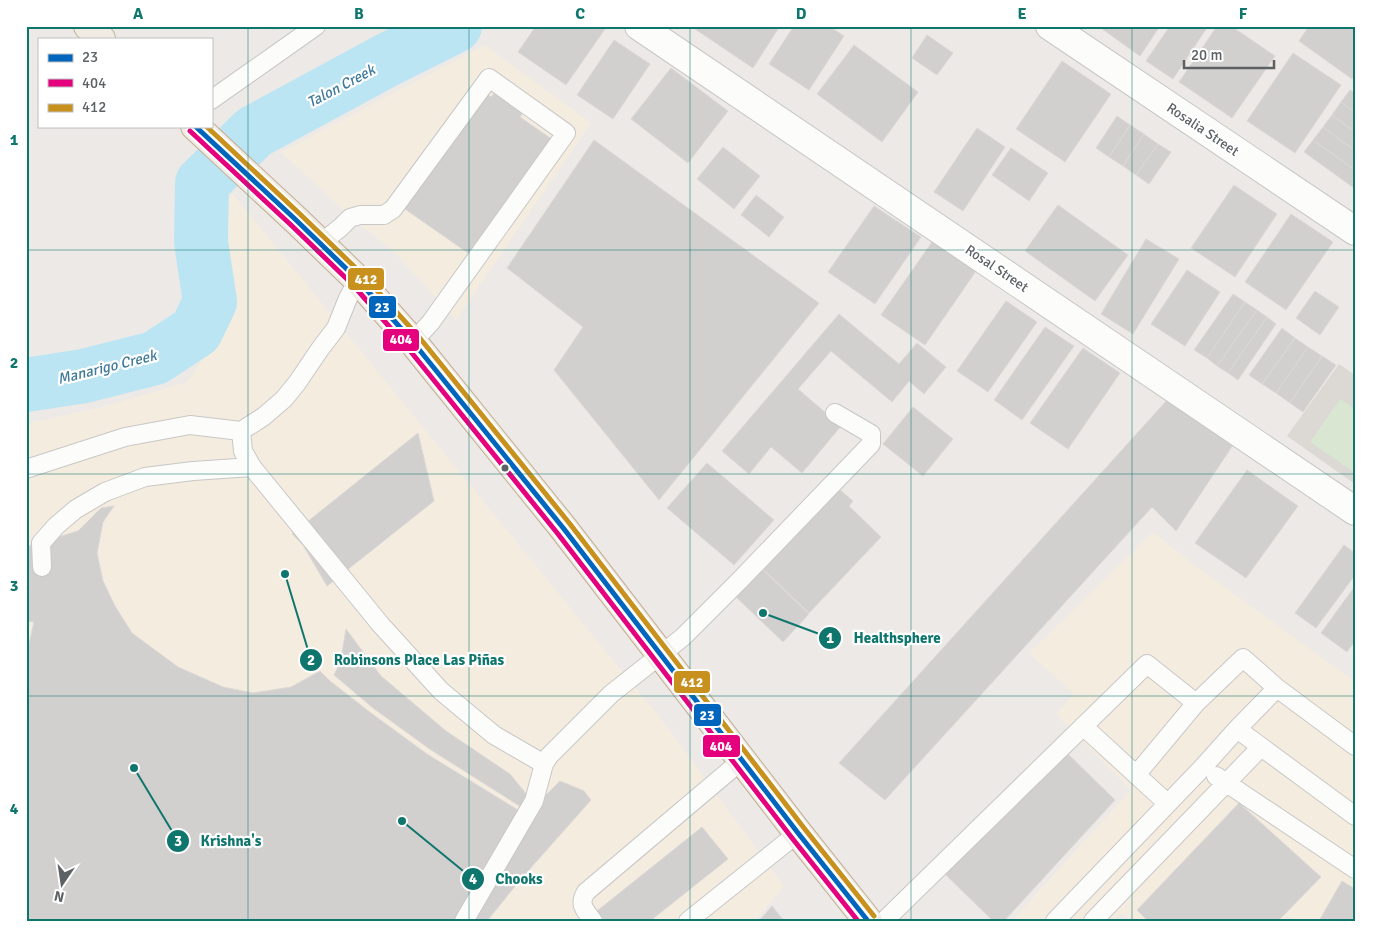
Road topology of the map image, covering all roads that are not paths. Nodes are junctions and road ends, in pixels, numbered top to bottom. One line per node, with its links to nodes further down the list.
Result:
1 (88, 26): 5 (highway)
2 (316, 26): 6 (lane)
3 (639, 26): 16 (street, Rosal Street)
4 (1050, 26): 8 (street, Rosalia Street)
5 (100, 38)
6 (212, 99)
7 (203, 133): 9 (highway)
8 (1353, 228)
9 (320, 244): 10 (highway); 11 (lane)
10 (358, 280): 11 (highway); 13 (lane)
11 (413, 342): 19 (highway)
12 (834, 413): 19 (lane)
13 (241, 431): 14 (lane); 15 (lane)
14 (252, 467): 17 (lane); 27 (lane)
15 (26, 469)
16 (1355, 511)
17 (34, 542): 18 (lane)
18 (42, 567)
19 (660, 654): 26 (highway); 27 (lane)
20 (1277, 688): 21 (lane); 23 (lane); 24 (lane)
21 (1196, 703): 22 (lane); 29 (lane)
22 (1083, 726): 29 (lane); 39 (lane)
23 (1237, 729): 25 (lane); 28 (lane)
24 (1355, 746)
25 (1261, 747): 30 (lane); 32 (lane)
26 (742, 760): 33 (highway); 36 (lane)
27 (544, 764): 35 (lane)
28 (1203, 767): 30 (lane); 31 (lane)
29 (1136, 775): 31 (lane)
30 (1226, 782): 34 (lane); 41 (lane)
31 (1167, 804): 40 (lane)
32 (1355, 816)
33 (798, 833): 37 (lane); 38 (highway)
34 (1355, 869)
35 (464, 921)
36 (593, 921)
37 (688, 921)
38 (868, 921)
39 (884, 921)
40 (1055, 921)
41 (1093, 921)

